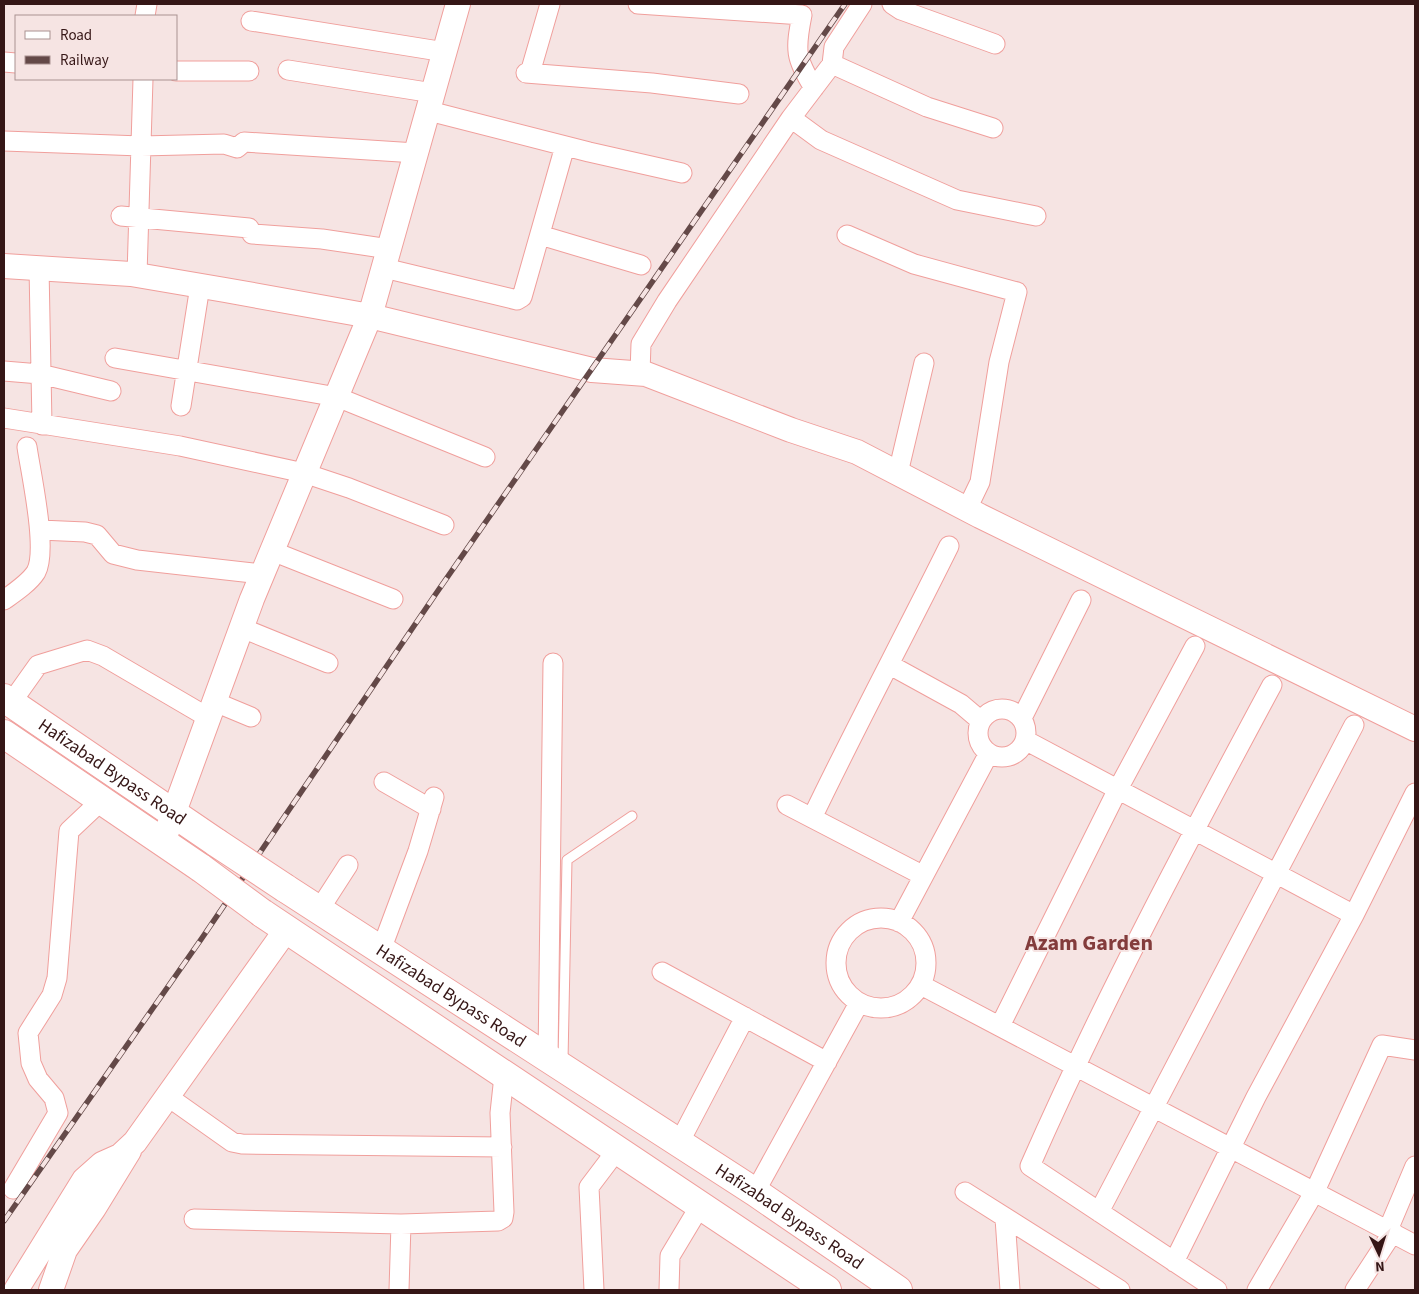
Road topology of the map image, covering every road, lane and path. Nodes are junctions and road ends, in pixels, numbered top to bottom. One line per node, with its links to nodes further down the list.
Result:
1 (458, 4): 8 (street)
2 (550, 4): 15 (street)
3 (638, 4): 14 (street)
4 (862, 4): 9 (street)
5 (892, 4): 7 (street)
6 (251, 21): 8 (street)
7 (996, 44)
8 (445, 52): 16 (street)
9 (832, 64): 14 (street); 18 (street)
10 (288, 70): 16 (street)
11 (178, 71): 12 (street)
12 (249, 71)
13 (143, 80): 20 (street)
14 (814, 88): 17 (street)
15 (739, 94)
16 (431, 102): 21 (street); 22 (street)
17 (791, 118): 25 (street); 39 (street)
18 (993, 128)
19 (4, 141): 20 (street)
20 (141, 146): 22 (street); 24 (street)
21 (566, 146): 23 (street); 27 (street)
22 (416, 153): 28 (street)
23 (682, 172)
24 (130, 216): 28 (street); 32 (street)
25 (1036, 216)
26 (847, 235): 50 (street)
27 (540, 236): 28 (street); 29 (street)
28 (386, 258): 34 (street)
29 (641, 265)
30 (4, 266): 31 (street)
31 (39, 267): 32 (street); 40 (street)
32 (137, 275): 33 (street)
33 (200, 286): 34 (street); 37 (street)
34 (370, 316): 39 (street); 42 (street)
35 (115, 358): 37 (street)
36 (924, 363): 49 (street)
37 (186, 370): 42 (street); 43 (street)
38 (4, 371): 40 (street)
39 (640, 373): 49 (street)
40 (40, 374): 41 (street); 45 (street)
41 (111, 391)
42 (337, 397): 47 (street); 48 (street)
43 (181, 406)
44 (4, 418): 45 (street)
45 (42, 424): 48 (street)
46 (27, 447): 52 (street)
47 (485, 457)
48 (304, 473): 51 (street); 54 (street)
49 (898, 473): 50 (street)
50 (967, 509): 71 (street)
51 (444, 525)
52 (40, 530): 55 (street); 57 (street)
53 (950, 546): 63 (street)
54 (272, 551): 55 (street); 56 (street)
55 (262, 574): 59 (street)
56 (393, 599)
57 (4, 600)
58 (1081, 600): 68 (street)
59 (242, 628): 61 (street); 66 (street)
60 (1195, 646): 76 (street)
61 (328, 663)
62 (553, 663): 100 (street)
63 (890, 665): 69 (street); 82 (street)
64 (1272, 685): 83 (street)
65 (8, 701): 66 (street); 80 (highway, Hafizabad Bypass Road)
66 (212, 710): 67 (street); 80 (street)
67 (251, 717)
68 (1022, 718): 69 (street); 73 (street)
69 (981, 721): 74 (street)
70 (1354, 725): 86 (street)
71 (1415, 729)
72 (4, 734): 78 (highway, Hafizabad Bypass Road)
73 (1025, 740): 74 (street); 76 (street)
74 (988, 753): 87 (street)
75 (384, 782): 92 (street)
76 (1118, 789): 83 (street); 97 (street)
77 (1415, 793): 89 (street)
78 (103, 800): 84 (highway, Hafizabad Bypass Road); 111 (street)
79 (787, 805): 82 (street)
80 (173, 813): 84 (street); 88 (highway, Hafizabad Bypass Road, bridge)
81 (632, 816): 100 (lane)
82 (812, 818): 87 (street)
83 (1194, 829): 86 (street); 101 (street)
84 (163, 842): 91 (highway, Hafizabad Bypass Road, bridge)
85 (348, 865): 88 (street)
86 (1275, 872): 89 (street); 104 (street)
87 (922, 875): 90 (street)
88 (319, 910): 92 (highway, Hafizabad Bypass Road)
89 (1354, 915): 108 (street)
90 (899, 922): 94 (street); 95 (street)
91 (286, 930): 102 (highway, Hafizabad Bypass Road); 103 (street)
92 (381, 950): 100 (highway, Hafizabad Bypass Road)
93 (662, 972): 96 (street)
94 (921, 985): 95 (street); 97 (street)
95 (859, 1003): 99 (street)
96 (745, 1017): 99 (street); 106 (street)
97 (1000, 1026): 101 (street)
98 (1415, 1050): 112 (street)
99 (827, 1062): 113 (street)
100 (555, 1064): 106 (highway, Hafizabad Bypass Road)
101 (1074, 1064): 104 (street); 116 (street)
102 (504, 1076): 107 (street); 109 (highway, Hafizabad Bypass Road)
103 (167, 1096): 105 (street); 107 (street)
104 (1155, 1107): 108 (street); 116 (street)
105 (135, 1142): 123 (street); 124 (street)
106 (678, 1143): 113 (highway, Hafizabad Bypass Road)
107 (502, 1147): 119 (street)
108 (1230, 1147): 112 (street); 122 (street)
109 (617, 1150): 115 (highway, Hafizabad Bypass Road); 126 (street)
110 (1415, 1166): 120 (street)
111 (13, 1189)
112 (1315, 1191): 120 (street); 133 (street)
113 (755, 1192): 129 (highway, Hafizabad Bypass Road)
114 (965, 1192): 117 (street)
115 (700, 1206): 127 (street); 128 (highway, Hafizabad Bypass Road)
116 (1099, 1212): 122 (street)
117 (1005, 1218): 130 (street); 131 (street)
118 (194, 1219): 119 (street)
119 (400, 1224): 125 (street)
120 (1390, 1231): 121 (street); 134 (street)
121 (1415, 1245)
122 (1174, 1262): 132 (street)
123 (16, 1290)
124 (51, 1290)
125 (399, 1290)
126 (594, 1290)
127 (669, 1290)
128 (827, 1290)
129 (898, 1290)
130 (1010, 1290)
131 (1120, 1290)
132 (1217, 1290)
133 (1257, 1290)
134 (1356, 1290)

